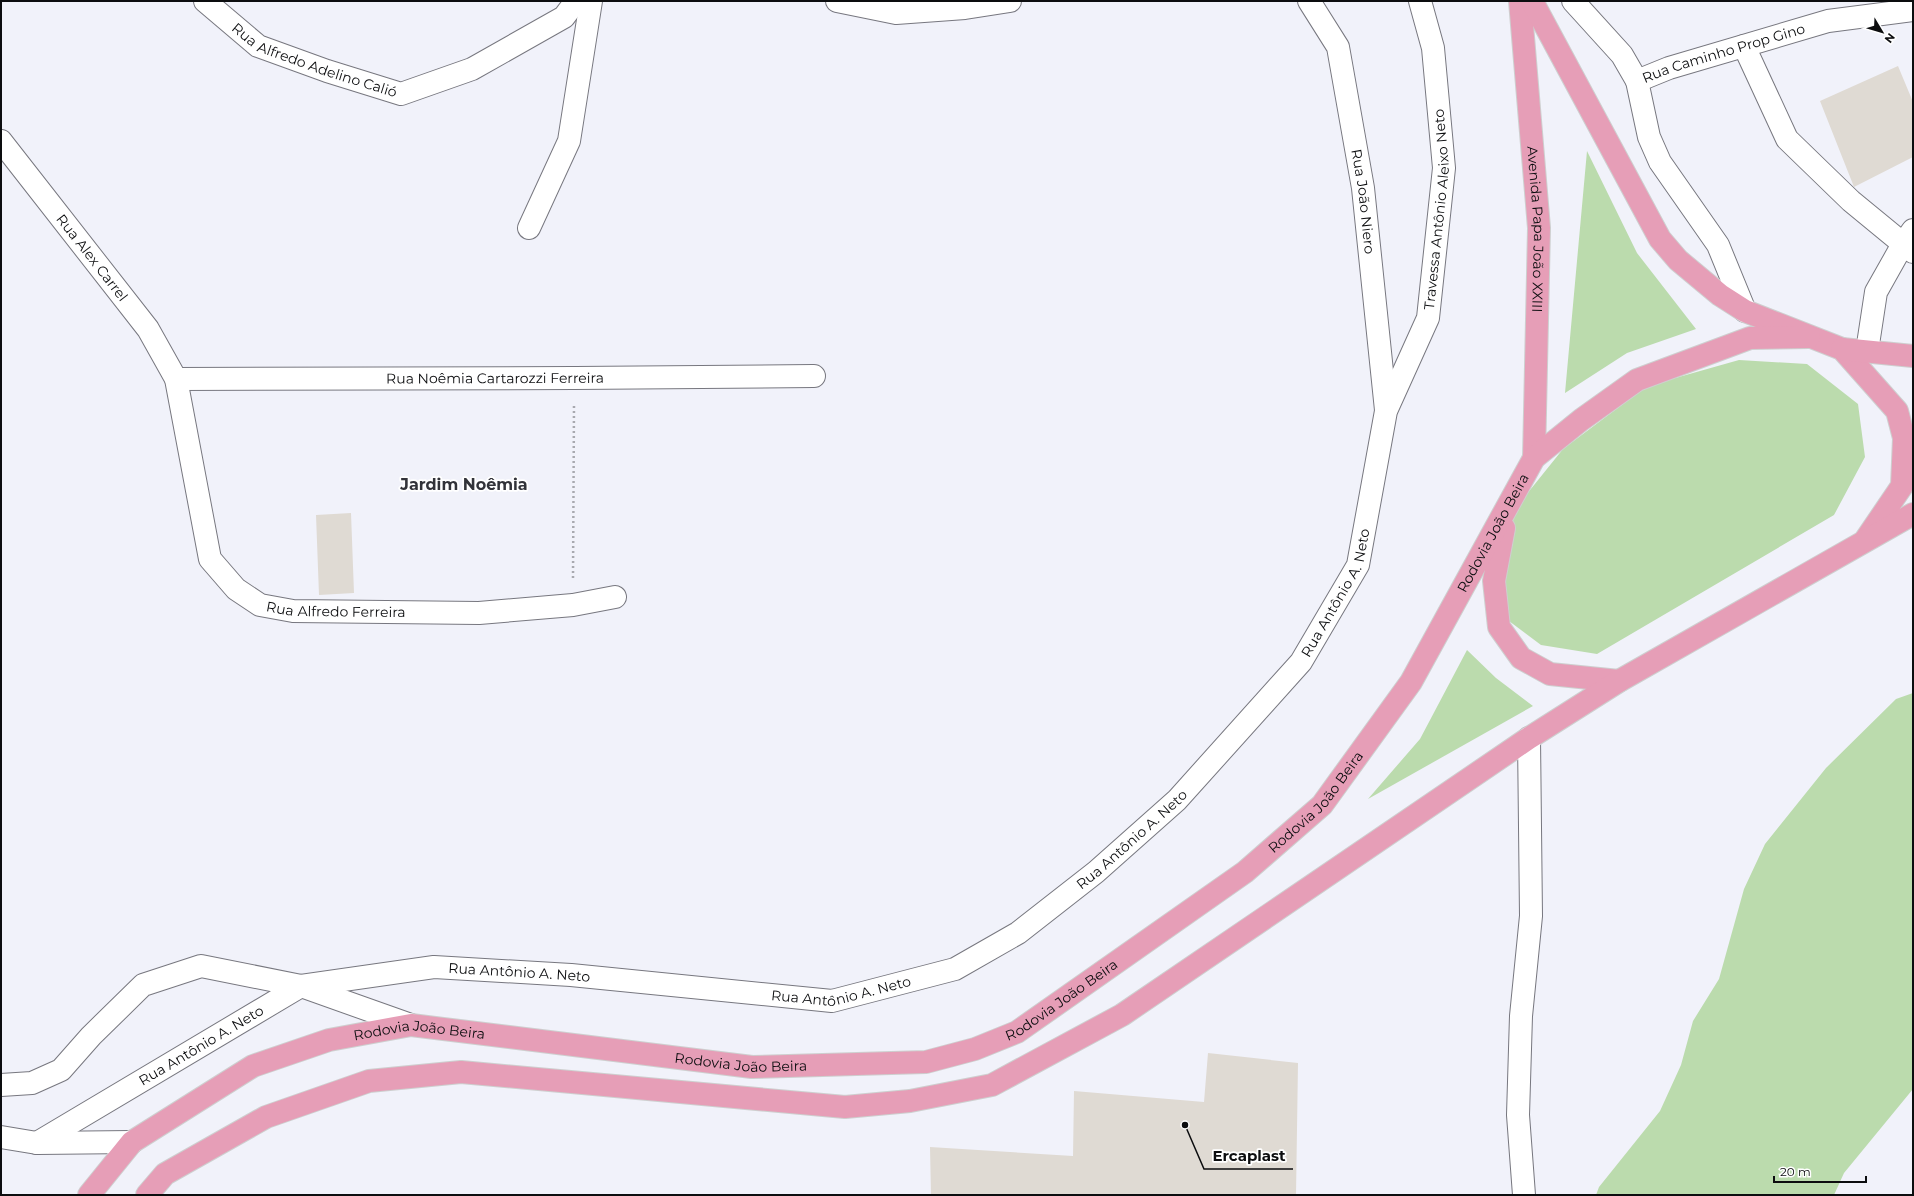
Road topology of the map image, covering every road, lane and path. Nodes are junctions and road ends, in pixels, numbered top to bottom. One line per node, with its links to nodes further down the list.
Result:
1 (205, 1): 2 (street, Rua Alfredo Adelino Calió)
2 (576, 1)
3 (591, 1): 15 (street)
4 (837, 1): 5 (street)
5 (1010, 1)
6 (1309, 1): 25 (street, Rua João Niero)
7 (1420, 1): 25 (street, Travessa Antônio Aleixo Neto)
8 (1520, 1): 26 (main road, Avenida Papa João XXIII)
9 (1532, 1): 17 (main road)
10 (1573, 1): 13 (street, Rua Caminho Prop Gino)
11 (1913, 10): 12 (street, Rua Caminho Prop Gino)
12 (1744, 46): 13 (street, Rua Caminho Prop Gino); 16 (street)
13 (1637, 81): 17 (street)
14 (1, 141): 24 (street, Rua Alex Carrel)
15 (529, 228)
16 (1910, 242): 20 (street)
17 (1745, 311): 18 (main road)
18 (1809, 337): 19 (main road); 26 (main road, Rodovia João Beira)
19 (1842, 350): 20 (main road); 29 (main road)
20 (1868, 352): 21 (main road)
21 (1913, 356)
22 (814, 376): 23 (street, Rua Noêmia Cartarozzi Ferreira)
23 (575, 378): 24 (street, Rua Noêmia Cartarozzi Ferreira); 31 (path)
24 (176, 379): 31 (street, Rua Alfredo Ferreira)
25 (1386, 411): 34 (street, Rua Antônio A. Neto)
26 (1534, 458): 27 (main road, Rodovia João Beira)
27 (1507, 510): 32 (main road); 35 (main road, Rodovia João Beira)
28 (1913, 514): 29 (main road)
29 (1862, 544): 32 (main road)
30 (615, 597): 31 (street, Rua Alfredo Ferreira)
31 (573, 605)
32 (1619, 681): 33 (main road)
33 (1528, 738): 41 (main road); 42 (street)
34 (301, 986): 35 (street); 36 (street); 39 (street, Rua Antônio A. Neto)
35 (411, 1025): 38 (main road, Rodovia João Beira)
36 (1, 1085)
37 (1, 1137): 39 (street)
38 (132, 1142): 39 (street); 40 (main road, Rodovia João Beira)
39 (37, 1143)
40 (89, 1195)
41 (147, 1195)
42 (1524, 1195)

